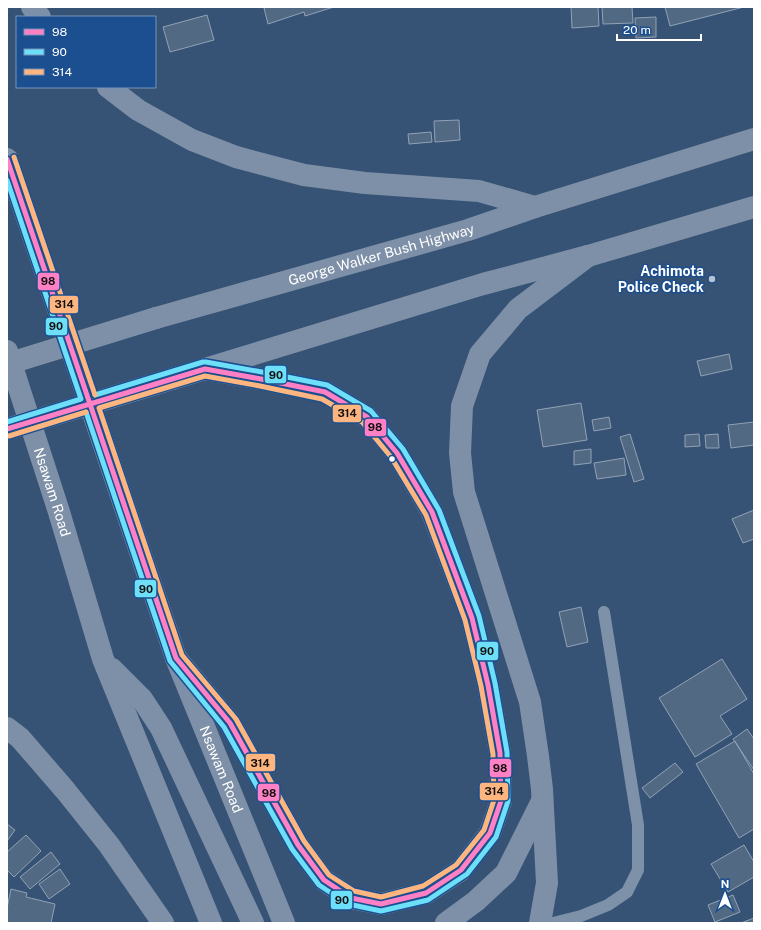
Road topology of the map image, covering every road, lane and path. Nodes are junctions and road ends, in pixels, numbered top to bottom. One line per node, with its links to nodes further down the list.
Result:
1 (32, 7): 2 (highway)
2 (39, 16)
3 (109, 88): 6 (highway)
4 (754, 140): 6 (highway, George Walker Bush Highway)
5 (7, 159): 14 (highway, Nsawam Road)
6 (535, 207): 10 (highway, George Walker Bush Highway, bridge)
7 (754, 208): 8 (highway)
8 (588, 256): 11 (highway); 17 (highway)
9 (7, 351): 15 (highway, Nsawam Road)
10 (7, 364)
11 (205, 369): 12 (highway, bridge); 14 (highway)
12 (7, 430)
13 (604, 612): 24 (lane)
14 (176, 658): 21 (highway, Nsawam Road)
15 (103, 659): 19 (highway, Nsawam Road); 20 (highway)
16 (7, 728): 18 (highway)
17 (543, 800): 22 (highway); 23 (highway)
18 (163, 923)
19 (211, 923)
20 (253, 923)
21 (284, 923)
22 (446, 923)
23 (540, 923)
24 (553, 923)

